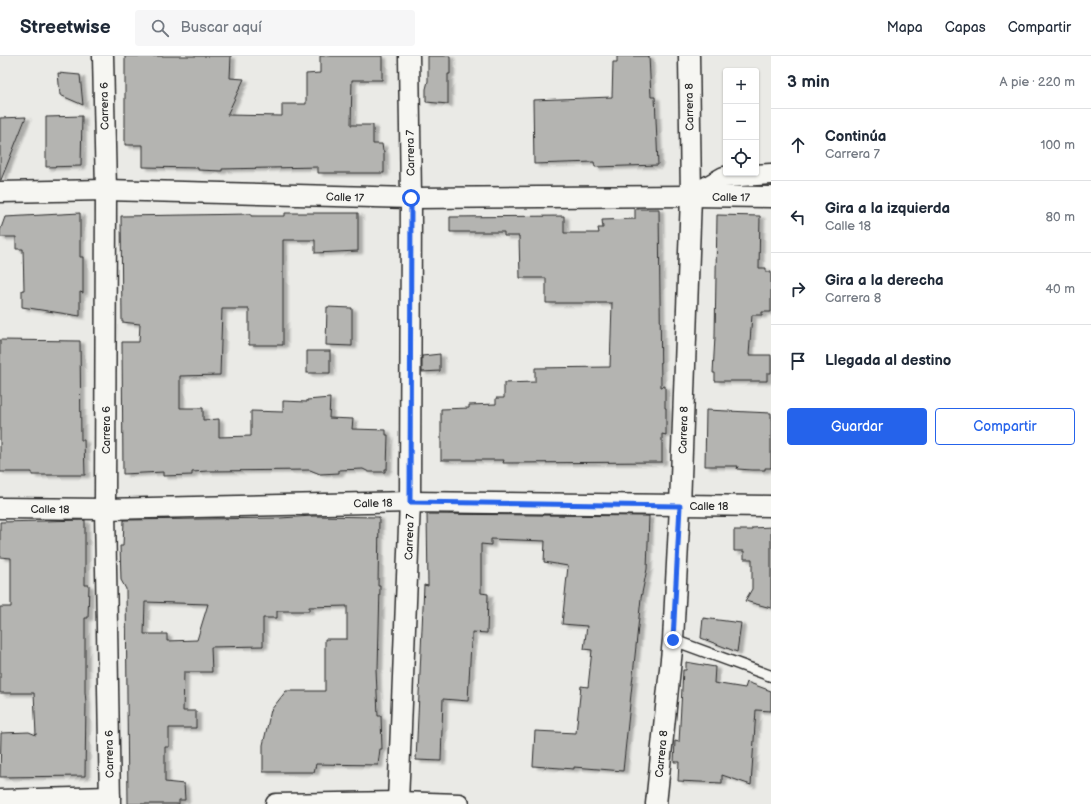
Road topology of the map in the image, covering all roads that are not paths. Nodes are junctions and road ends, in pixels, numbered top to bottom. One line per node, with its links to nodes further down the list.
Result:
1 (103, 56): 5 (street, Carrera 6)
2 (409, 56): 9 (street, Carrera 7)
3 (689, 56): 7 (street, Carrera 8)
4 (771, 174): 7 (street, Calle 17)
5 (106, 190): 6 (street, Calle 17); 9 (street, Calle 17); 14 (street, Carrera 6)
6 (0, 192)
7 (691, 196): 8 (street, Calle 17); 9 (street, Calle 17); 11 (street, Carrera 8)
8 (771, 197)
9 (411, 198): 10 (street, Carrera 7)
10 (410, 502): 11 (street, Calle 18); 14 (street, Calle 18); 19 (street, Carrera 7)
11 (680, 506): 12 (street, Calle 18); 15 (street, Carrera 8)
12 (771, 506)
13 (0, 508): 14 (street, Calle 18)
14 (106, 509): 18 (street, Carrera 6)
15 (673, 640): 16 (lane); 22 (street, Carrera 8)
16 (771, 676)
17 (0, 800): 18 (street)
18 (110, 800)
19 (398, 802): 20 (street); 21 (street)
20 (276, 804)
21 (459, 804)
22 (656, 804)

